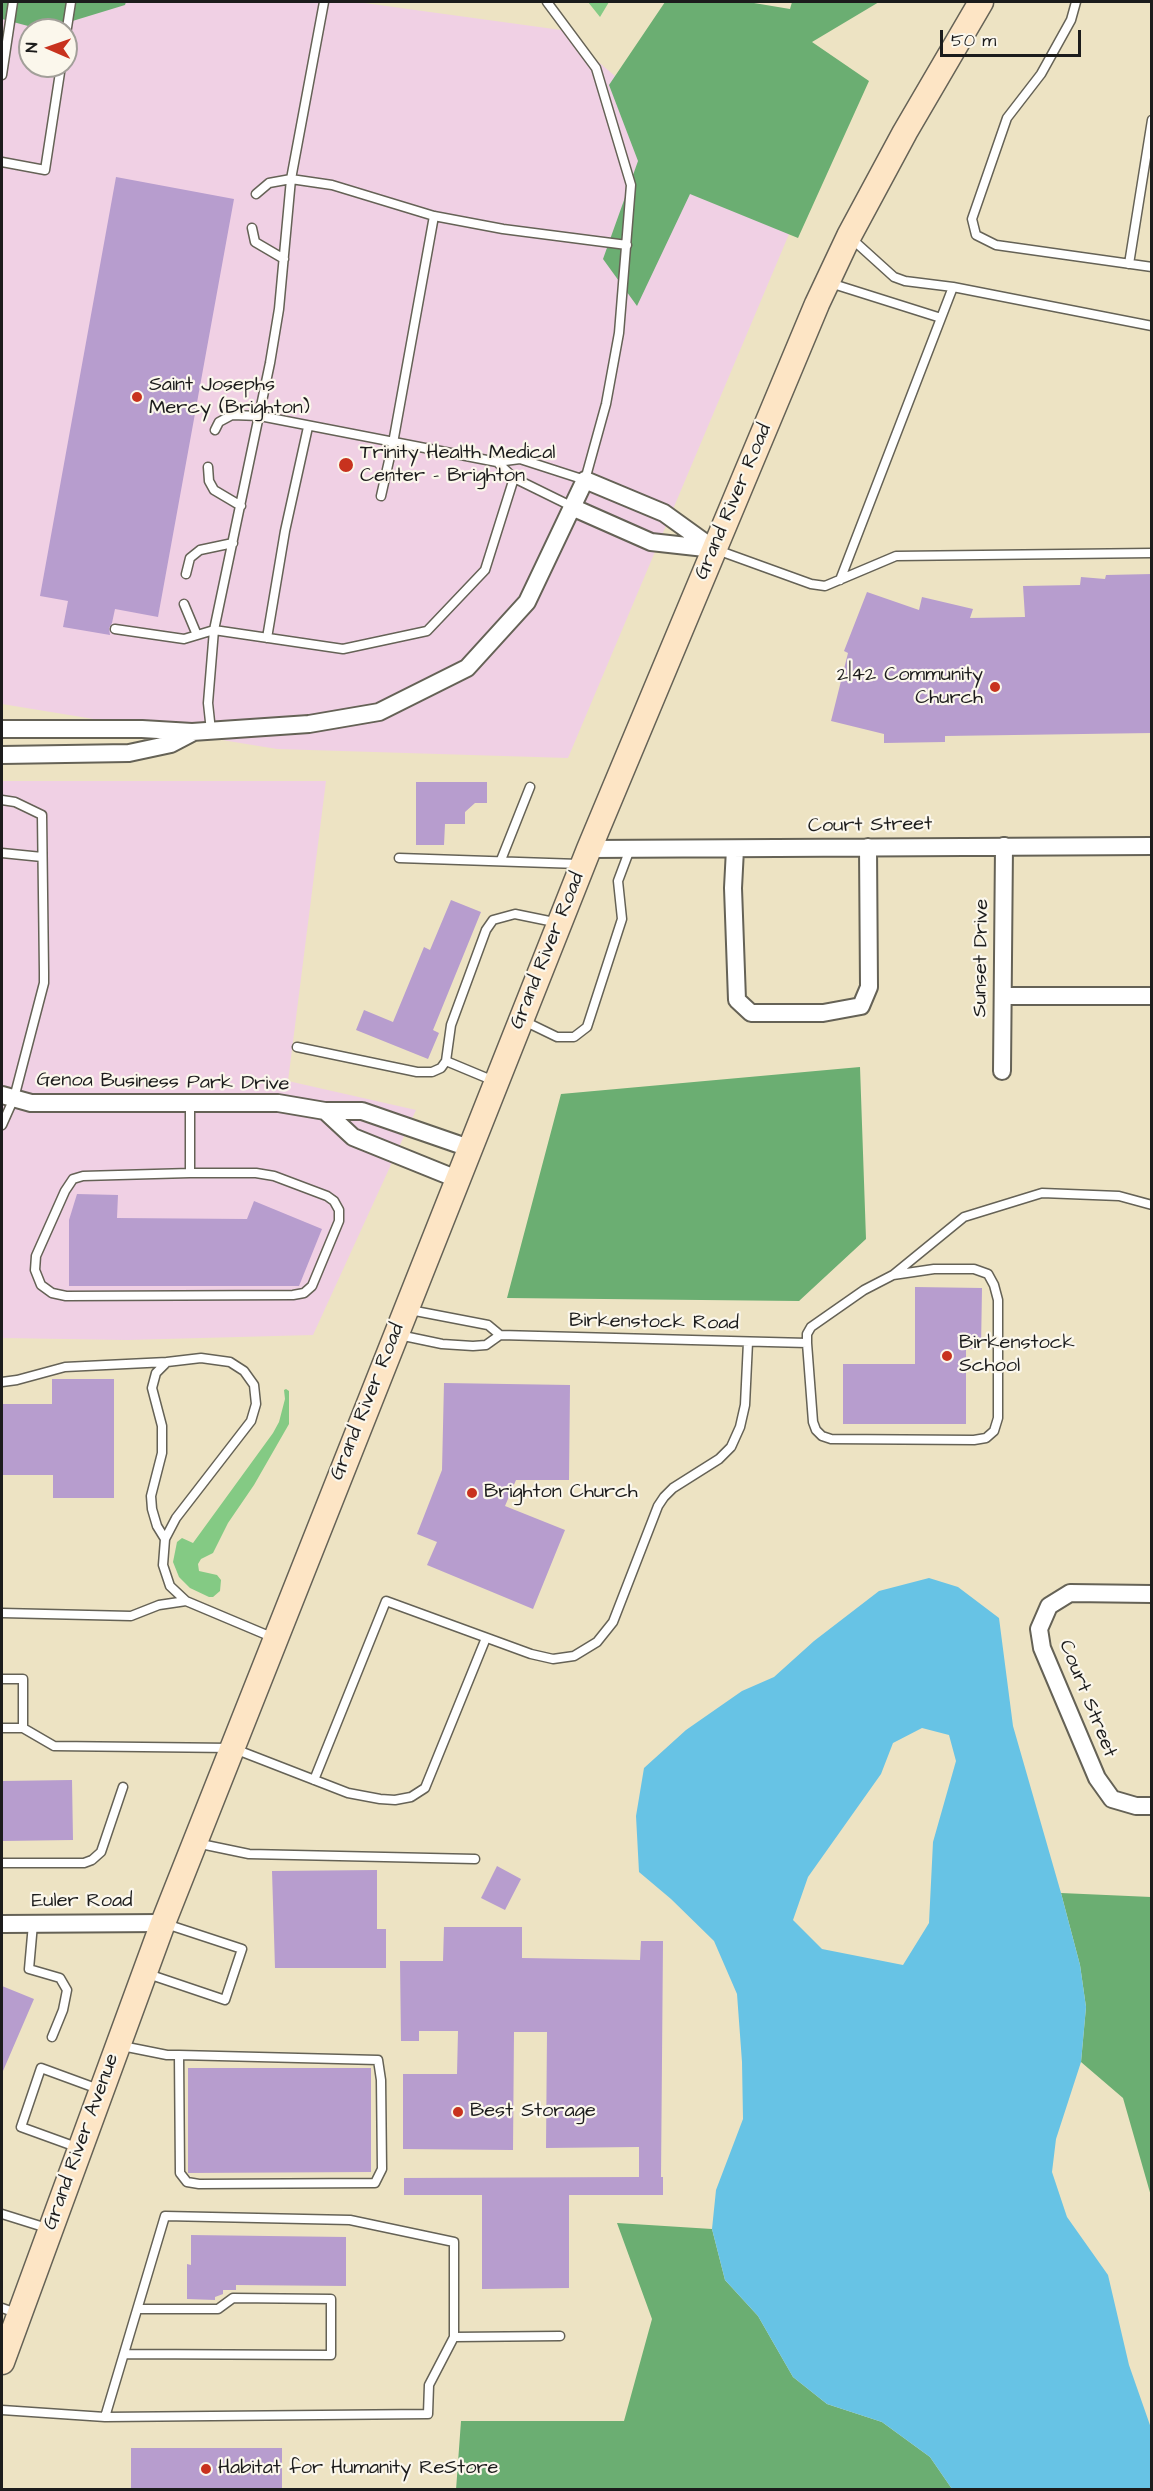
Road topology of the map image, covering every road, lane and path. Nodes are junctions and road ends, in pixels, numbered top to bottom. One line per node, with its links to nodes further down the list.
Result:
1 (13, 2): 8 (lane)
2 (71, 2): 7 (lane)
3 (324, 2): 12 (lane)
4 (546, 2): 17 (lane)
5 (981, 2): 16 (main road, Grand River Road)
6 (1076, 2): 19 (lane)
7 (68, 18)
8 (2, 75)
9 (59, 78): 11 (lane)
10 (1152, 120): 19 (lane)
11 (2, 162)
12 (291, 179): 13 (lane); 14 (lane); 18 (lane)
13 (256, 194)
14 (434, 216): 17 (lane); 28 (lane)
15 (252, 228): 18 (lane)
16 (849, 236): 21 (main road, Grand River Road); 22 (lane)
17 (627, 245): 32 (lane)
18 (284, 259): 25 (lane)
19 (1129, 264): 20 (lane)
20 (1152, 267)
21 (827, 282): 23 (lane); 37 (main road, Grand River Road)
22 (953, 287): 23 (lane); 24 (lane)
23 (941, 318): 40 (lane)
24 (1152, 326)
25 (260, 416): 26 (lane); 27 (lane); 34 (lane)
26 (308, 427): 28 (lane); 45 (lane)
27 (215, 430)
28 (393, 443): 29 (lane); 33 (lane)
29 (496, 462): 31 (lane); 32 (lane)
30 (208, 466): 34 (lane)
31 (514, 478): 35 (lane); 45 (lane)
32 (585, 480): 35 (street); 37 (street)
33 (381, 496)
34 (241, 506): 36 (lane)
35 (574, 507): 37 (street); 47 (street)
36 (233, 543): 39 (lane); 43 (lane)
37 (714, 549): 40 (lane); 58 (main road, Grand River Road)
38 (1152, 553): 40 (lane)
39 (186, 574)
40 (840, 580)
41 (184, 604): 44 (lane)
42 (116, 629): 44 (lane)
43 (214, 630): 44 (lane); 45 (lane); 47 (lane)
44 (197, 635)
45 (267, 638)
46 (2, 729): 48 (street)
47 (211, 731): 48 (street)
48 (192, 732): 49 (street)
49 (2, 755)
50 (530, 787): 61 (lane)
51 (2, 800): 59 (lane)
52 (1004, 846): 53 (street, Court Street); 54 (street, Court Street); 63 (street, Sunset Drive)
53 (1152, 846)
54 (868, 847): 56 (street, Court Street); 56 (street)
55 (630, 849): 56 (street, Court Street); 58 (street, Court Street); 65 (lane)
56 (735, 849)
57 (2, 853): 59 (lane)
58 (586, 856): 61 (lane); 62 (main road, Grand River Road)
59 (42, 857): 70 (lane)
60 (399, 858): 61 (lane)
61 (501, 860)
62 (559, 923): 65 (main road, Grand River Road); 67 (lane)
63 (1003, 996): 64 (street); 68 (street, Sunset Drive)
64 (1152, 996)
65 (521, 1020): 69 (main road, Grand River Road)
66 (297, 1047): 67 (lane)
67 (446, 1061): 69 (lane)
68 (1002, 1071)
69 (496, 1082): 74 (main road, Grand River Road)
70 (8, 1096): 71 (street, Genoa Business Park Drive); 73 (lane)
71 (190, 1103): 72 (street, Genoa Business Park Drive); 75 (lane)
72 (325, 1111): 74 (street, Genoa Business Park Drive); 76 (street)
73 (2, 1125)
74 (469, 1148): 76 (main road, Grand River Road)
75 (190, 1173): 75 (lane)
76 (458, 1179): 79 (main road, Grand River Road)
77 (1152, 1205): 78 (lane)
78 (893, 1275): 83 (lane); 83 (lane)
79 (405, 1309): 80 (main road, Grand River Road); 81 (lane, Birkenstock Road)
80 (395, 1334): 81 (lane, Birkenstock Road); 90 (main road, Grand River Road)
81 (500, 1335): 82 (lane, Birkenstock Road)
82 (748, 1342): 83 (lane, Birkenstock Road); 91 (lane)
83 (807, 1343)
84 (168, 1362): 85 (lane); 86 (lane); 86 (lane)
85 (2, 1382)
86 (165, 1539): 88 (lane)
87 (1152, 1594): 98 (street, Court Street)
88 (186, 1601): 89 (lane); 90 (lane)
89 (2, 1613)
90 (274, 1638): 95 (main road, Grand River Road)
91 (486, 1638): 96 (lane); 96 (lane)
92 (2, 1679): 94 (lane)
93 (2, 1728): 94 (lane)
94 (23, 1728): 95 (lane)
95 (232, 1748): 96 (lane); 99 (main road, Grand River Road)
96 (314, 1780)
97 (123, 1787): 101 (lane)
98 (1152, 1806)
99 (195, 1843): 100 (lane); 102 (main road, Grand River Road)
100 (475, 1859)
101 (2, 1863)
102 (163, 1923): 104 (street, Euler Road); 105 (main road, Grand River Avenue); 105 (lane)
103 (2, 1924): 104 (street, Euler Road)
104 (33, 1924): 106 (lane)
105 (145, 1973): 107 (main road, Grand River Avenue)
106 (52, 2037)
107 (118, 2045): 108 (lane); 109 (main road, Grand River Avenue)
108 (179, 2055): 108 (lane)
109 (102, 2090): 110 (main road, Grand River Avenue); 110 (lane)
110 (80, 2148): 112 (main road, Grand River Avenue)
111 (2, 2214): 112 (lane)
112 (51, 2229): 114 (main road, Grand River Avenue)
113 (138, 2309): 116 (lane); 117 (lane); 117 (lane)
114 (10, 2311): 118 (main road, Grand River Avenue)
115 (560, 2336): 116 (lane)
116 (454, 2337): 120 (lane)
117 (124, 2354): 120 (lane)
118 (2, 2362)
119 (2, 2410): 120 (lane)
120 (105, 2417)

